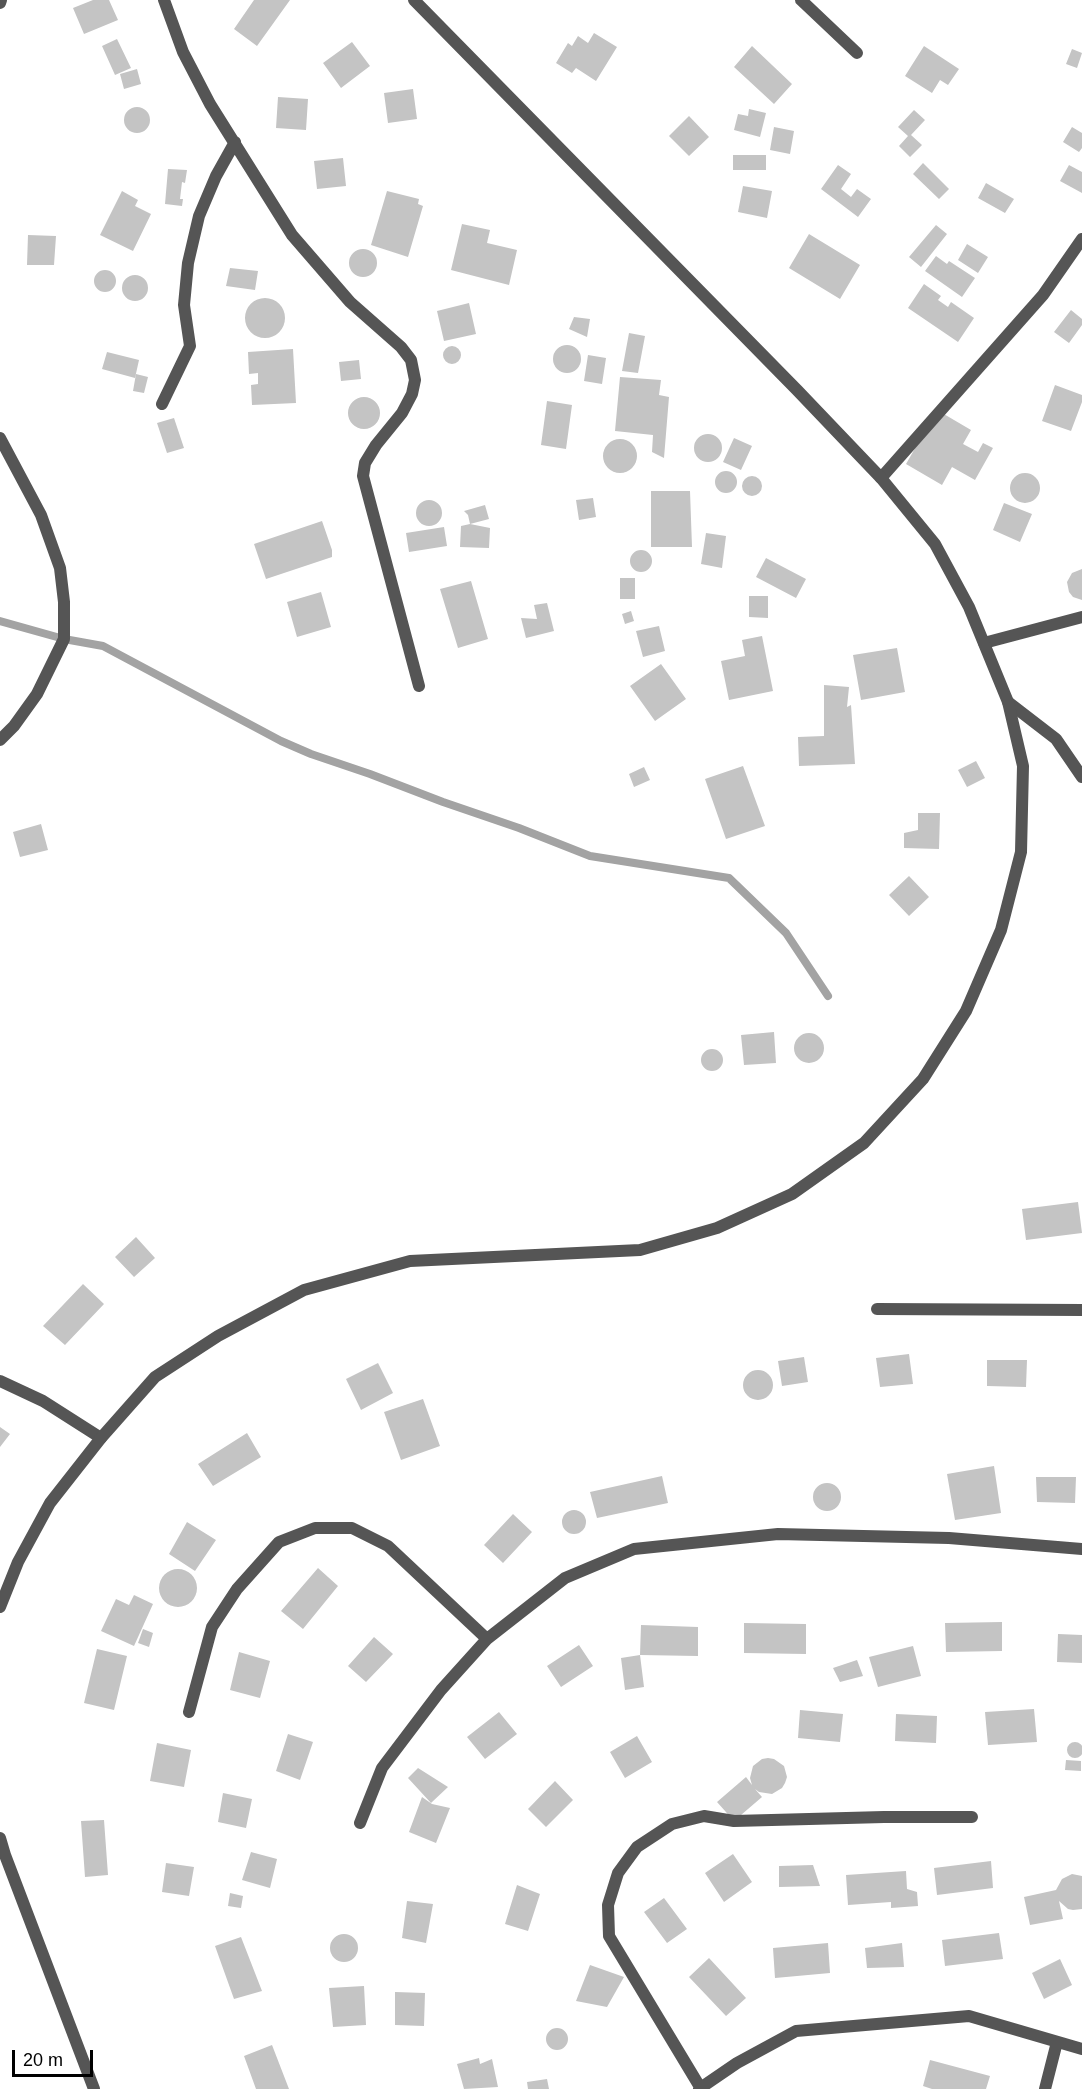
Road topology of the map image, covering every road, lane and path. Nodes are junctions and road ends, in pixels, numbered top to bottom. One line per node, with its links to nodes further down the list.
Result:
1 (164, 0): 5 (street)
2 (414, 0): 9 (street)
3 (801, 0): 4 (street)
4 (857, 53)
5 (235, 142): 7 (street); 12 (street)
6 (1082, 239): 9 (street)
7 (162, 404)
8 (0, 438): 14 (street)
9 (880, 478): 11 (street)
10 (1082, 617): 11 (street)
11 (984, 643): 13 (street)
12 (419, 686)
13 (1008, 702): 15 (street); 19 (street)
14 (0, 740)
15 (1082, 777)
16 (878, 1310): 17 (street)
17 (1082, 1310)
18 (0, 1381): 19 (street)
19 (101, 1438): 21 (street)
20 (1082, 1549): 22 (street)
21 (0, 1607)
22 (487, 1639): 23 (street); 25 (street)
23 (189, 1712)
24 (972, 1817): 29 (street)
25 (360, 1823)
26 (0, 1838): 30 (street)
27 (1058, 2042): 28 (street); 29 (street); 31 (street)
28 (1082, 2049)
29 (700, 2088)
30 (94, 2089)
31 (1044, 2089)

